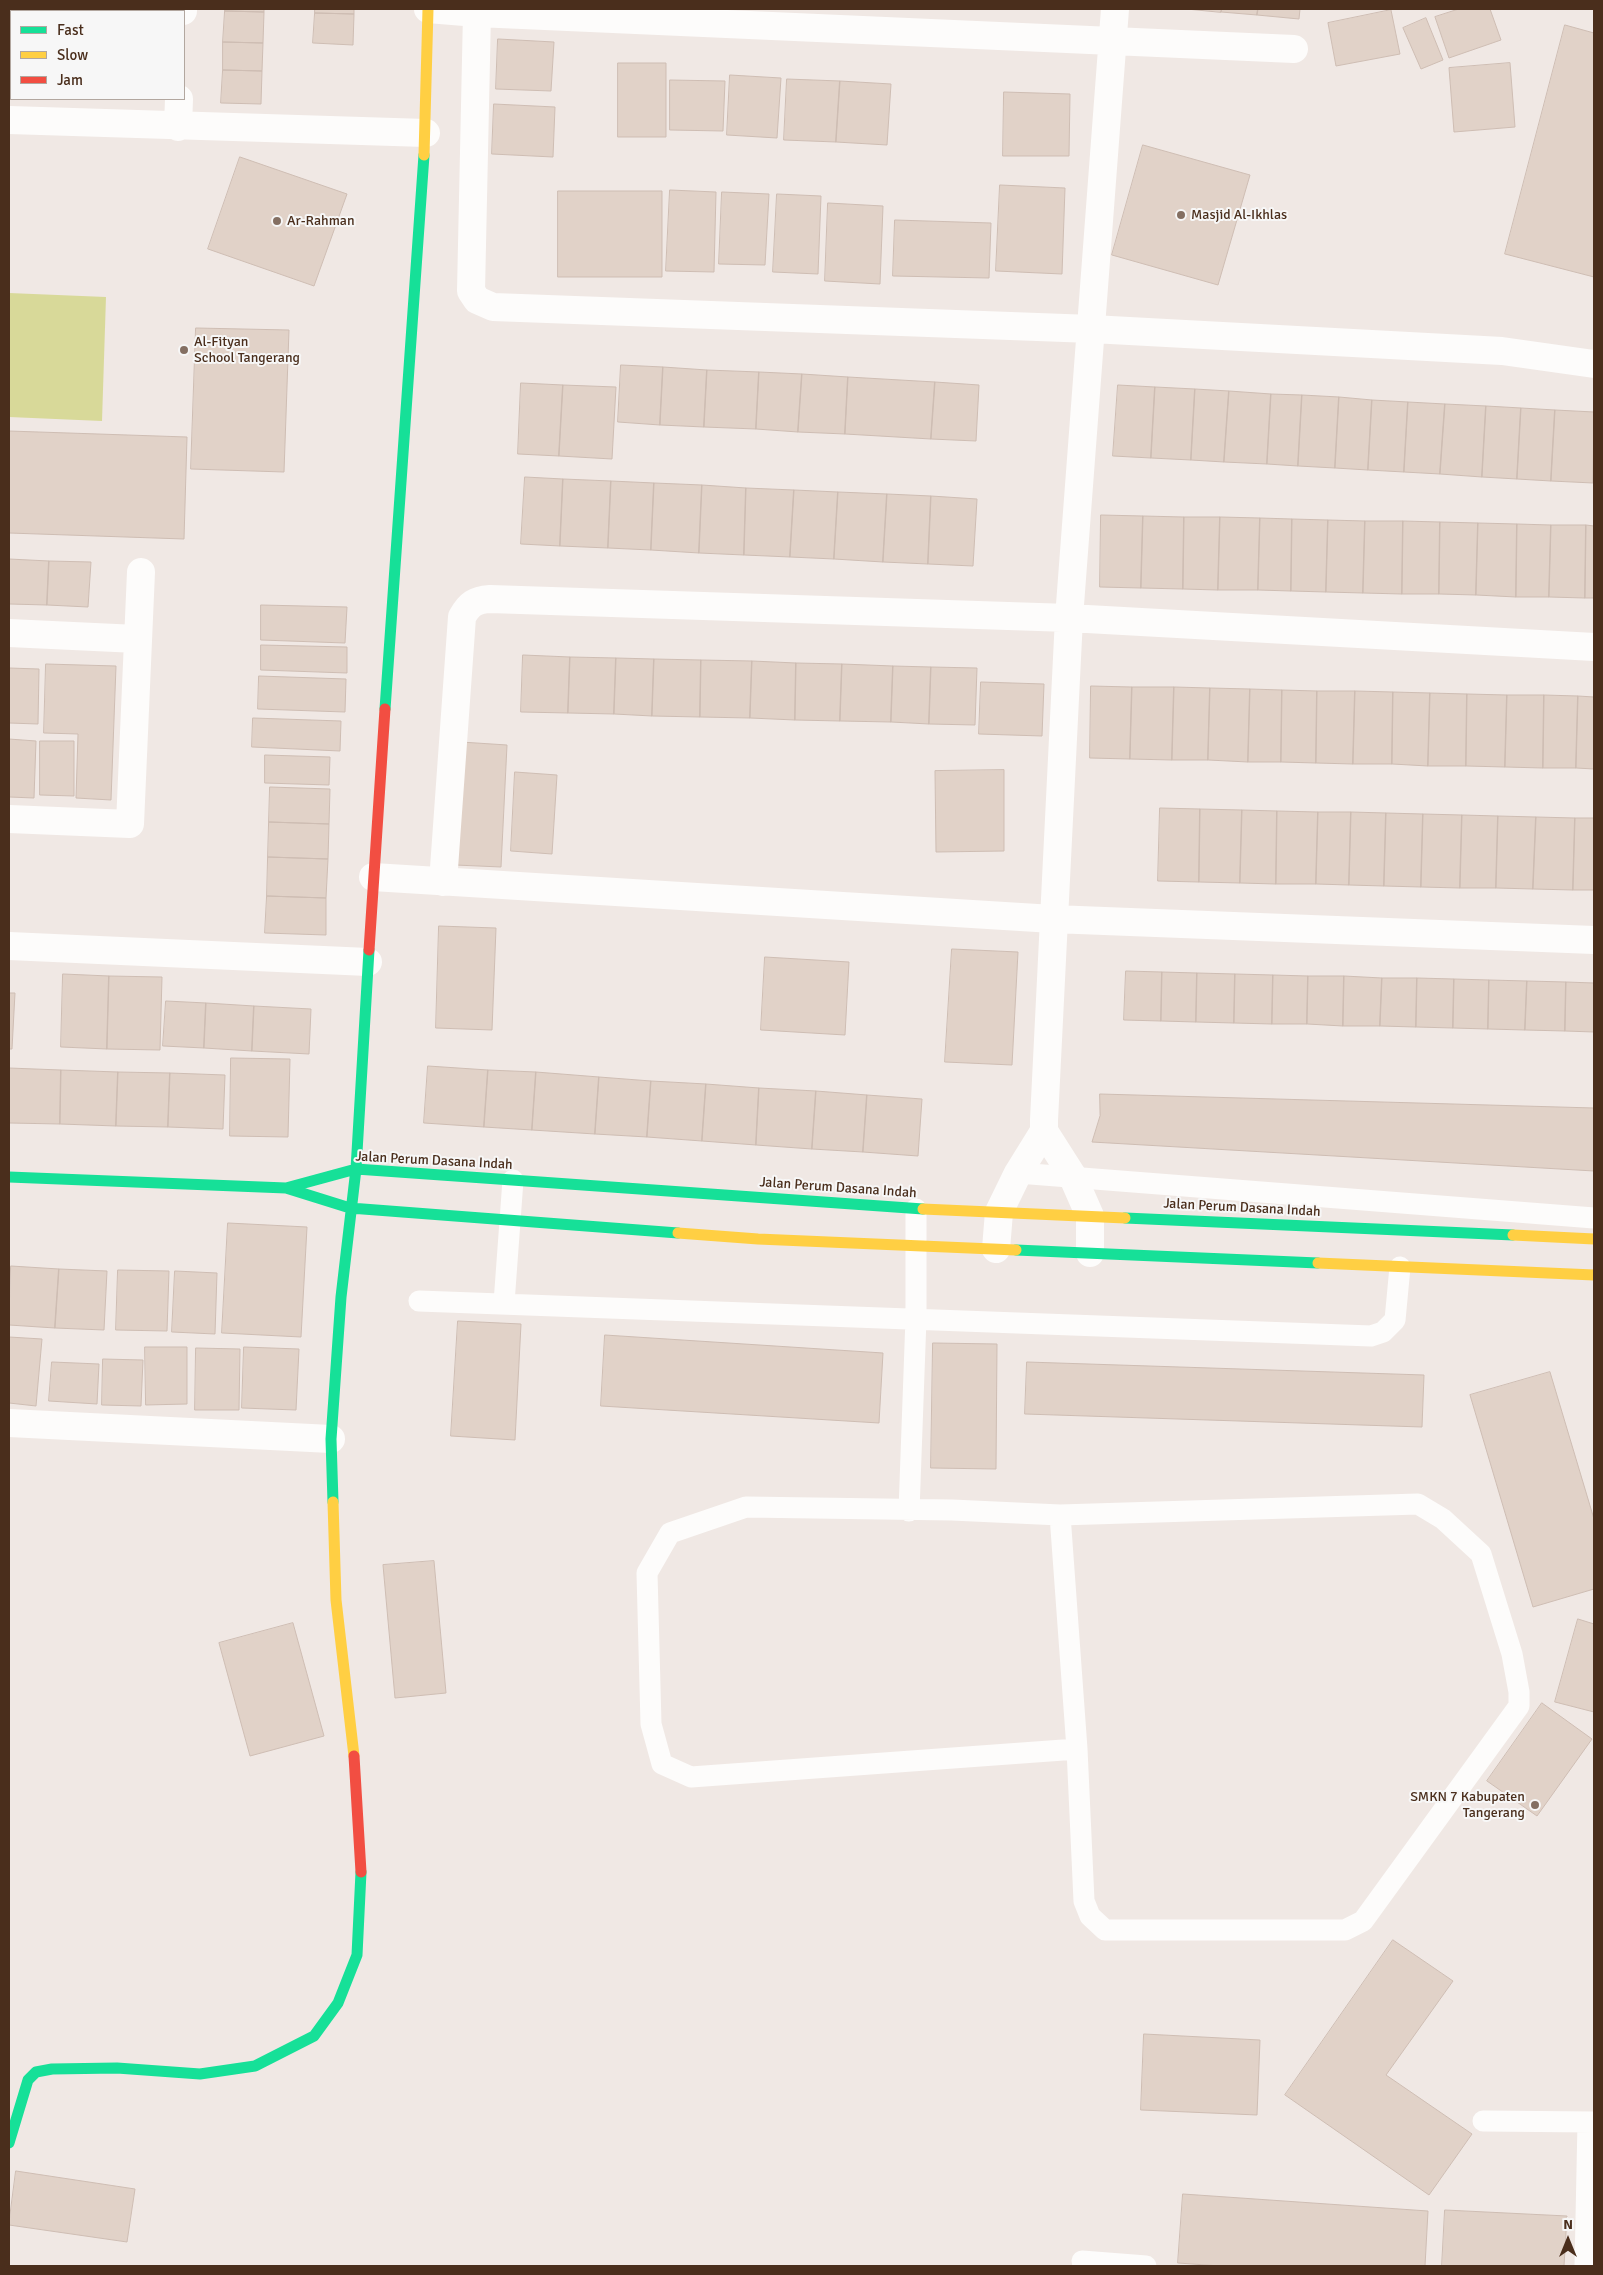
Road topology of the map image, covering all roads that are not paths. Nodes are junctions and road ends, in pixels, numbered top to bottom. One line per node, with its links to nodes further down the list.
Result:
1 (428, 9): 3 (street); 9 (street)
2 (1116, 9): 4 (street)
3 (477, 13): 4 (street); 10 (street)
4 (1114, 41): 5 (street); 10 (street)
5 (1294, 50)
6 (179, 100): 8 (street)
7 (9, 120): 8 (street)
8 (178, 127): 9 (street)
9 (426, 133): 18 (street)
10 (1092, 329): 11 (street); 13 (street)
11 (1594, 364)
12 (141, 572): 15 (street)
13 (1069, 618): 16 (street); 19 (street); 20 (street)
14 (9, 633): 15 (street)
15 (137, 639): 17 (street)
16 (1594, 647)
17 (9, 819)
18 (373, 878): 19 (street); 23 (street)
19 (444, 882): 20 (street)
20 (1053, 919): 21 (street); 24 (street)
21 (1594, 940)
22 (9, 946): 23 (street)
23 (368, 962): 25 (street)
24 (1044, 1131): 26 (street); 27 (street)
25 (356, 1169): 29 (street, Jalan Perum Dasana Indah); 30 (street, Jalan Perum Dasana Indah); 31 (street)
26 (1018, 1173): 27 (lane); 33 (street)
27 (1072, 1175): 34 (street); 35 (lane)
28 (9, 1177): 30 (street)
29 (513, 1180): 32 (street, Jalan Perum Dasana Indah); 36 (lane)
30 (286, 1188): 31 (street)
31 (350, 1208): 36 (street); 47 (street)
32 (916, 1208): 33 (street, Jalan Perum Dasana Indah); 38 (lane)
33 (999, 1212): 34 (street, Jalan Perum Dasana Indah); 39 (street)
34 (1090, 1216): 37 (street, Jalan Perum Dasana Indah); 40 (street)
35 (1594, 1218)
36 (510, 1220): 38 (street); 44 (lane)
37 (1594, 1239)
38 (916, 1246): 39 (street); 45 (lane)
39 (996, 1249): 40 (street)
40 (1090, 1253): 41 (street)
41 (1400, 1267): 42 (street); 45 (lane)
42 (1594, 1275)
43 (419, 1301): 44 (lane)
44 (504, 1303): 45 (lane)
45 (916, 1318): 48 (lane)
46 (9, 1423): 47 (street)
47 (331, 1439): 53 (street)
48 (909, 1511): 49 (lane); 50 (lane)
49 (1060, 1515): 50 (lane); 50 (lane)
50 (1077, 1749)
51 (1483, 2121): 52 (lane)
52 (1591, 2122): 56 (lane)
53 (9, 2143)
54 (1082, 2260): 55 (lane)
55 (1146, 2266)
56 (1585, 2266)

